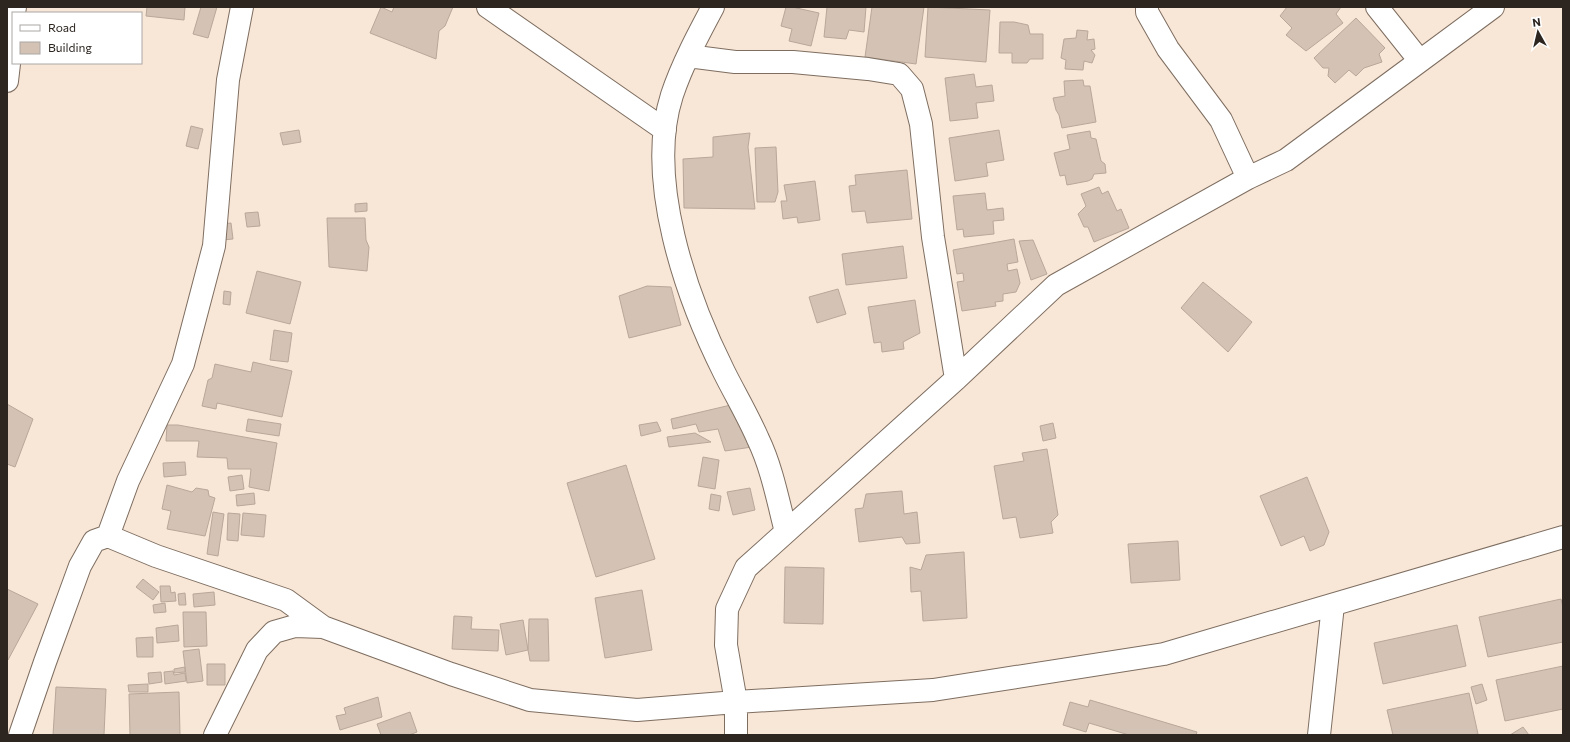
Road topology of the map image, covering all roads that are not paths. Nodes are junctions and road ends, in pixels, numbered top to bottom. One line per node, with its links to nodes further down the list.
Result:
1 (242, 7): 15 (street)
2 (488, 7): 11 (street)
3 (713, 7): 8 (street)
4 (1147, 7): 12 (street)
5 (1377, 7): 9 (street)
6 (1493, 7): 9 (street)
7 (12, 37): 10 (street)
8 (688, 56): 11 (street); 13 (street)
9 (1420, 61): 12 (street)
10 (7, 81)
11 (665, 130): 14 (street)
12 (1248, 178): 13 (street)
13 (956, 379): 14 (street)
14 (786, 532): 19 (street)
15 (108, 536): 18 (street); 20 (street)
16 (1563, 537): 17 (street)
17 (1334, 605): 19 (street); 23 (street)
18 (323, 627): 19 (street); 21 (street)
19 (736, 702): 22 (street)
20 (20, 735)
21 (215, 735)
22 (736, 735)
23 (1319, 735)

